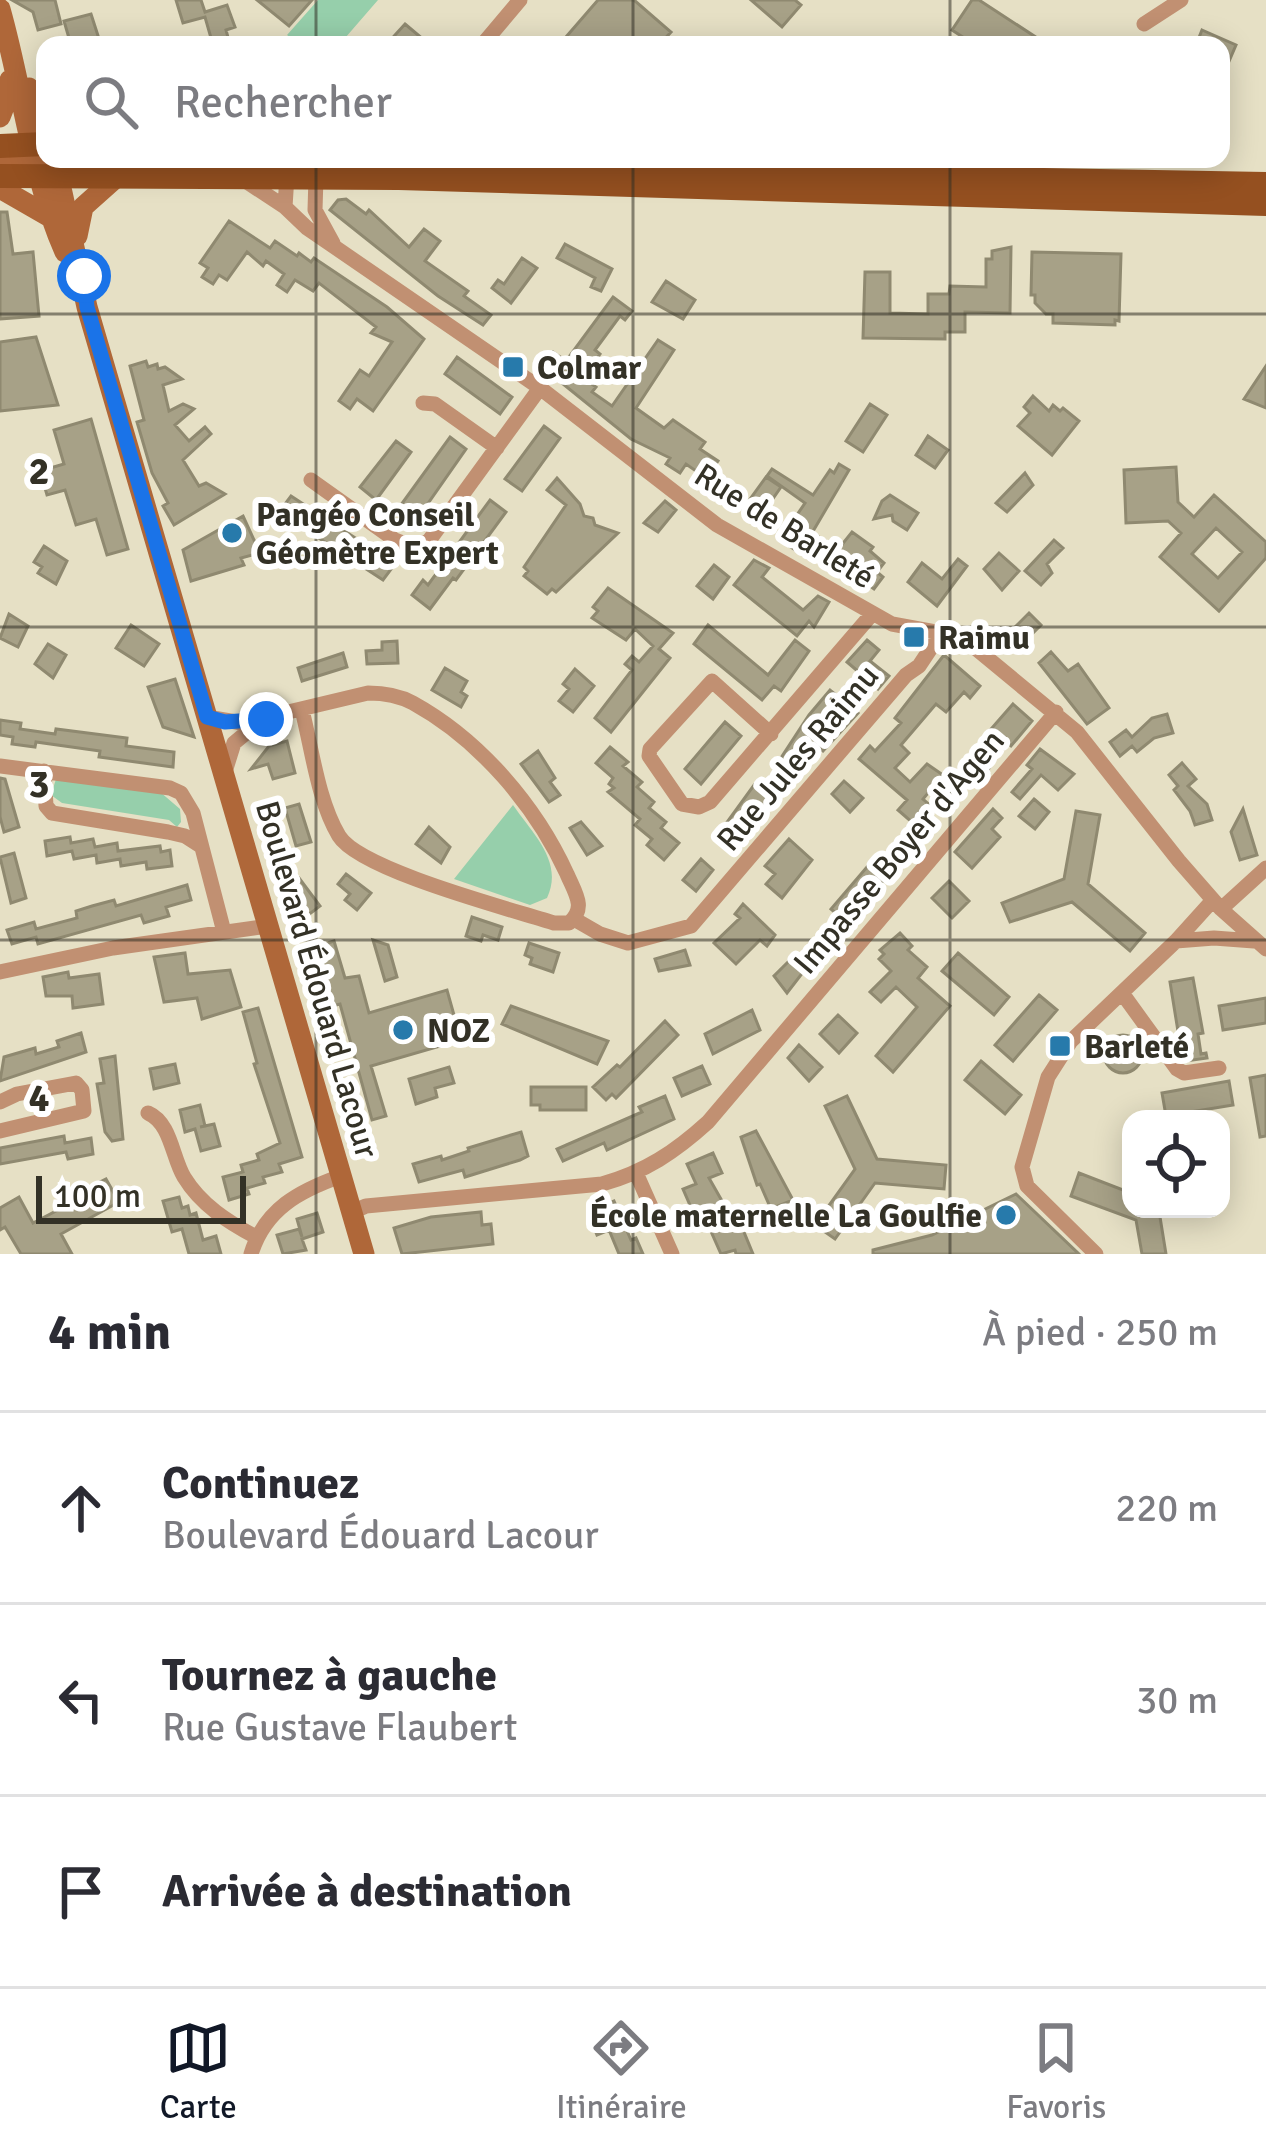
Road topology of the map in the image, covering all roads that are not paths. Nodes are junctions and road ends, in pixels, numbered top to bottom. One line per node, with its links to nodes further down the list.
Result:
1 (520, 0): 5 (street)
2 (1181, 0): 4 (street)
3 (2, 18): 6 (main road, Boulevard Édouard Lacour); 7 (main road); 8 (main road, Boulevard Édouard Lacour)
4 (1144, 24)
5 (490, 36)
6 (36, 94)
7 (0, 117)
8 (36, 123)
9 (0, 146): 10 (main road)
10 (36, 154)
11 (36, 158): 12 (main road)
12 (0, 161)
13 (36, 161): 26 (main road)
14 (47, 168): 33 (main road, Boulevard Édouard Lacour)
15 (50, 168): 35 (main road, Boulevard Édouard Lacour)
16 (94, 168): 24 (main road)
17 (282, 168): 25 (main road)
18 (288, 168): 32 (street)
19 (291, 168): 27 (main road)
20 (413, 168): 28 (street)
21 (444, 168): 28 (main road)
22 (491, 168): 31 (main road)
23 (529, 168): 29 (main road)
24 (120, 174): 25 (main road); 35 (main road)
25 (236, 175): 32 (street, Rue de Barleté)
26 (0, 176)
27 (316, 178): 28 (main road); 34 (street)
28 (422, 178)
29 (1266, 184)
30 (0, 188): 33 (main road)
31 (1266, 204)
32 (285, 208): 34 (street, Rue de Barleté)
33 (48, 210): 35 (main road, Boulevard Édouard Lacour)
34 (334, 246): 36 (street, Rue de Barleté)
35 (87, 307): 44 (main road, Boulevard Édouard Lacour)
36 (540, 388): 38 (street); 40 (street, Rue de Barleté)
37 (423, 404): 38 (street)
38 (497, 448): 39 (street)
39 (311, 480)
40 (872, 614): 41 (street, Rue de Barleté); 46 (street)
41 (941, 633): 43 (street, Rue de Barleté); 53 (street, Rue Jules Raimu)
42 (302, 710): 45 (street); 53 (street); 53 (street)
43 (1056, 712): 52 (street, Rue de Barleté); 64 (street, Impasse Boyer d'Agen)
44 (207, 717): 45 (street); 49 (main road, Boulevard Édouard Lacour)
45 (266, 719): 49 (street)
46 (771, 734): 46 (street)
47 (0, 766): 48 (street)
48 (44, 771): 50 (street); 50 (street)
49 (224, 776): 54 (main road, Boulevard Édouard Lacour)
50 (199, 844): 55 (street)
51 (1266, 868): 52 (street)
52 (1217, 904): 56 (street); 57 (street, Rue de Barleté)
53 (574, 919)
54 (268, 926): 55 (street); 65 (main road, Boulevard Édouard Lacour)
55 (224, 932): 58 (street)
56 (1176, 941): 57 (street); 59 (street)
57 (1260, 945)
58 (0, 972)
59 (1122, 993): 60 (street); 71 (street)
60 (1219, 1068)
61 (0, 1102): 63 (street)
62 (148, 1113): 67 (street)
63 (0, 1131)
64 (637, 1174): 66 (street); 70 (street)
65 (341, 1176): 66 (main road, Boulevard Édouard Lacour); 67 (street)
66 (352, 1212): 69 (main road, Boulevard Édouard Lacour)
67 (256, 1237): 68 (street)
68 (251, 1254)
69 (364, 1254)
70 (672, 1254)
71 (1096, 1254)

